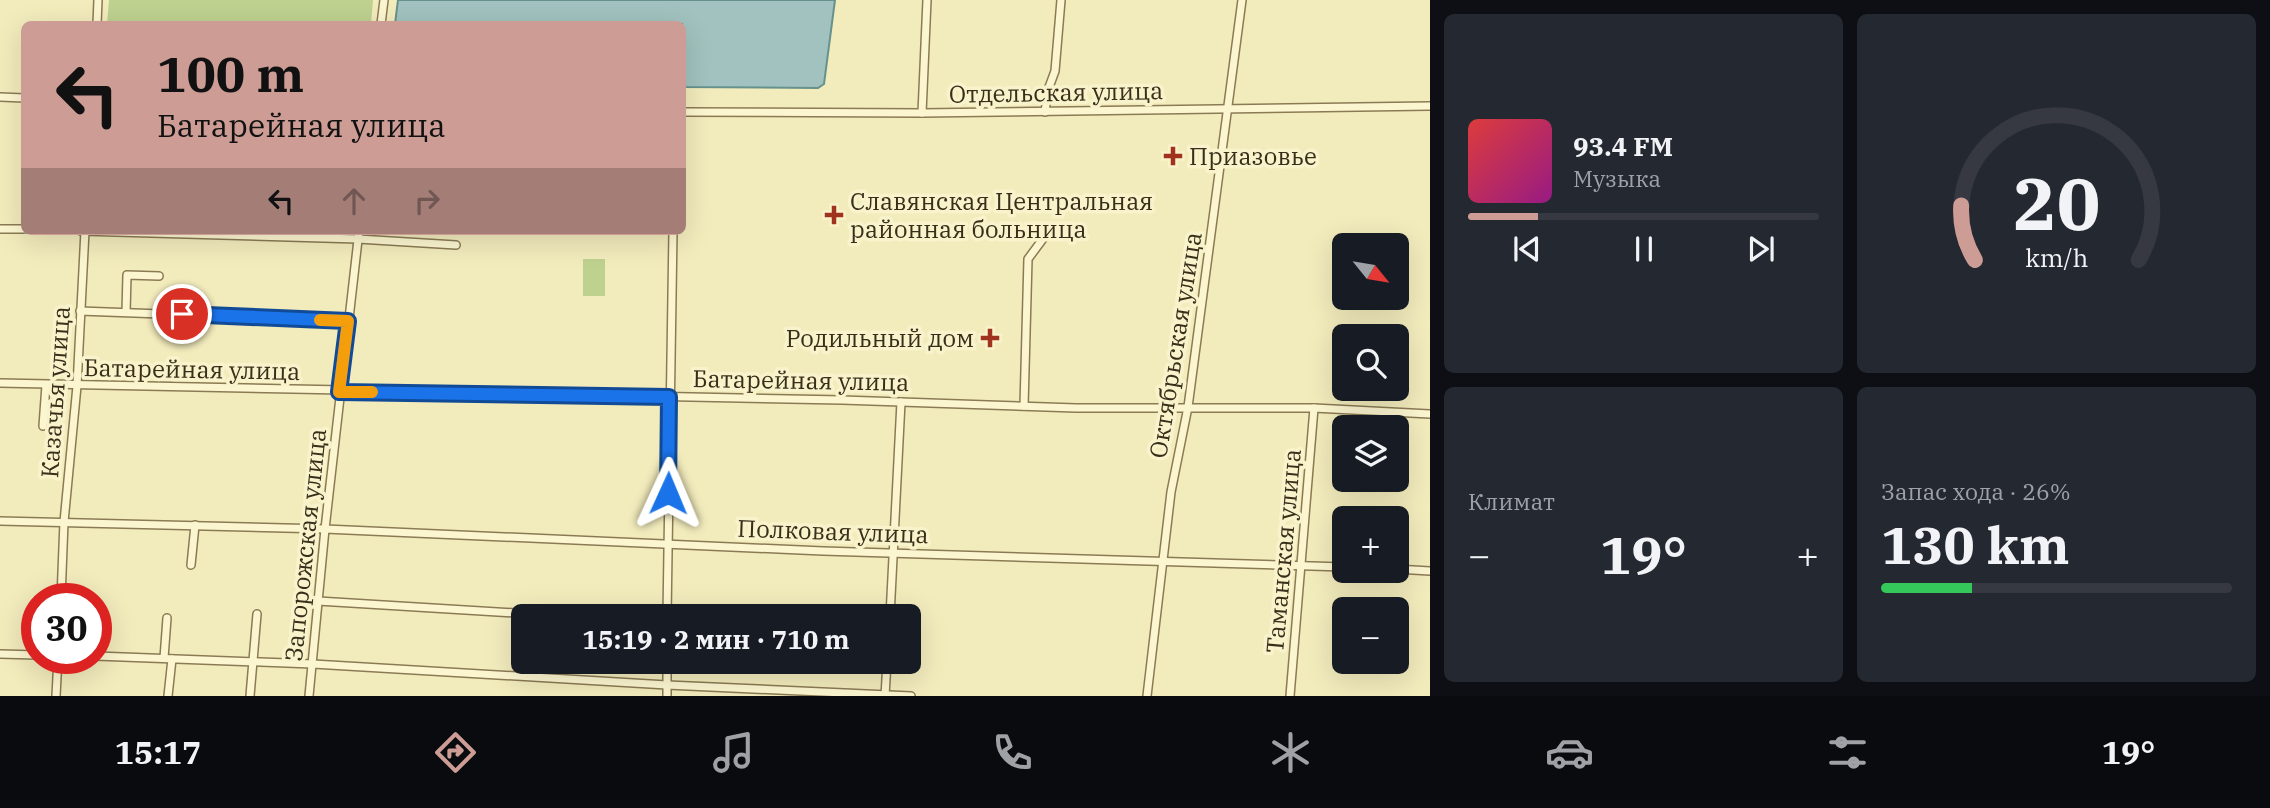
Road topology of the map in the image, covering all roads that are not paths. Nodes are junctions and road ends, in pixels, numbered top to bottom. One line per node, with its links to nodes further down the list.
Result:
1 (98, 0): 6 (street)
2 (384, 0): 7 (street)
3 (927, 0): 14 (street)
4 (1061, 0): 13 (street)
5 (1242, 0): 11 (street, Октябрьская улица)
6 (97, 21)
7 (382, 21)
8 (0, 97): 9 (street)
9 (21, 99)
10 (1430, 106): 11 (street, Отдельская улица)
11 (1229, 107): 13 (street, Отдельская улица); 33 (street, Октябрьская улица)
12 (686, 112): 14 (street, Отдельская улица)
13 (1045, 112): 14 (street, Отдельская улица)
14 (922, 113)
15 (0, 229): 16 (street)
16 (21, 229)
17 (1048, 232): 32 (street)
18 (83, 235): 23 (street, Казачья улица)
19 (359, 235): 21 (street); 25 (street, Запорожская улица)
20 (673, 235): 30 (street)
21 (456, 245)
22 (159, 276): 24 (street)
23 (80, 311): 24 (street); 28 (street, Казачья улица)
24 (126, 312): 25 (street)
25 (348, 321): 29 (street, Запорожская улица)
26 (0, 383): 27 (street, Батарейная улица)
27 (46, 385): 28 (street, Батарейная улица); 36 (street)
28 (77, 386): 29 (street, Батарейная улица); 38 (street, Казачья улица)
29 (339, 392): 30 (street, Батарейная улица); 40 (street, Запорожская улица)
30 (669, 397): 31 (street, Батарейная улица); 41 (street)
31 (901, 402): 32 (street, Батарейная улица); 42 (street)
32 (1024, 406): 33 (street, Батарейная улица)
33 (1188, 407): 34 (street, Батарейная улица); 43 (street, Октябрьская улица)
34 (1314, 408): 35 (street, Батарейная улица); 45 (street, Таманская улица)
35 (1430, 414)
36 (43, 426)
37 (0, 521): 38 (street, Полковая улица)
38 (64, 522): 39 (street, Полковая улица); 49 (street, Казачья улица)
39 (195, 525): 40 (street, Полковая улица); 44 (street)
40 (325, 529): 41 (street, Полковая улица); 50 (street, Запорожская улица)
41 (668, 544): 42 (street, Полковая улица); 51 (street)
42 (894, 552): 43 (street, Полковая улица); 52 (street)
43 (1163, 562): 45 (street, Полковая улица); 73 (street, Октябрьская улица)
44 (191, 565)
45 (1301, 565): 46 (street, Полковая улица); 74 (street, Таманская улица)
46 (1332, 566)
47 (1409, 570): 48 (street)
48 (1430, 571)
49 (62, 583)
50 (318, 601): 53 (street); 61 (street, Запорожская улица)
51 (667, 604)
52 (891, 604)
53 (511, 613)
54 (257, 614): 60 (street)
55 (167, 618): 59 (street)
56 (0, 654): 57 (street)
57 (21, 654)
58 (112, 657): 59 (street)
59 (168, 659): 60 (street); 68 (street)
60 (253, 662): 61 (street); 69 (street)
61 (313, 664): 65 (street); 70 (street, Запорожская улица)
62 (57, 674): 67 (street)
63 (667, 674): 65 (street)
64 (886, 674): 66 (street)
65 (667, 685): 66 (street); 71 (street)
66 (885, 695): 72 (street)
67 (56, 696)
68 (168, 696)
69 (250, 696)
70 (309, 696)
71 (667, 696)
72 (911, 696)
73 (1147, 696)
74 (1290, 696)

